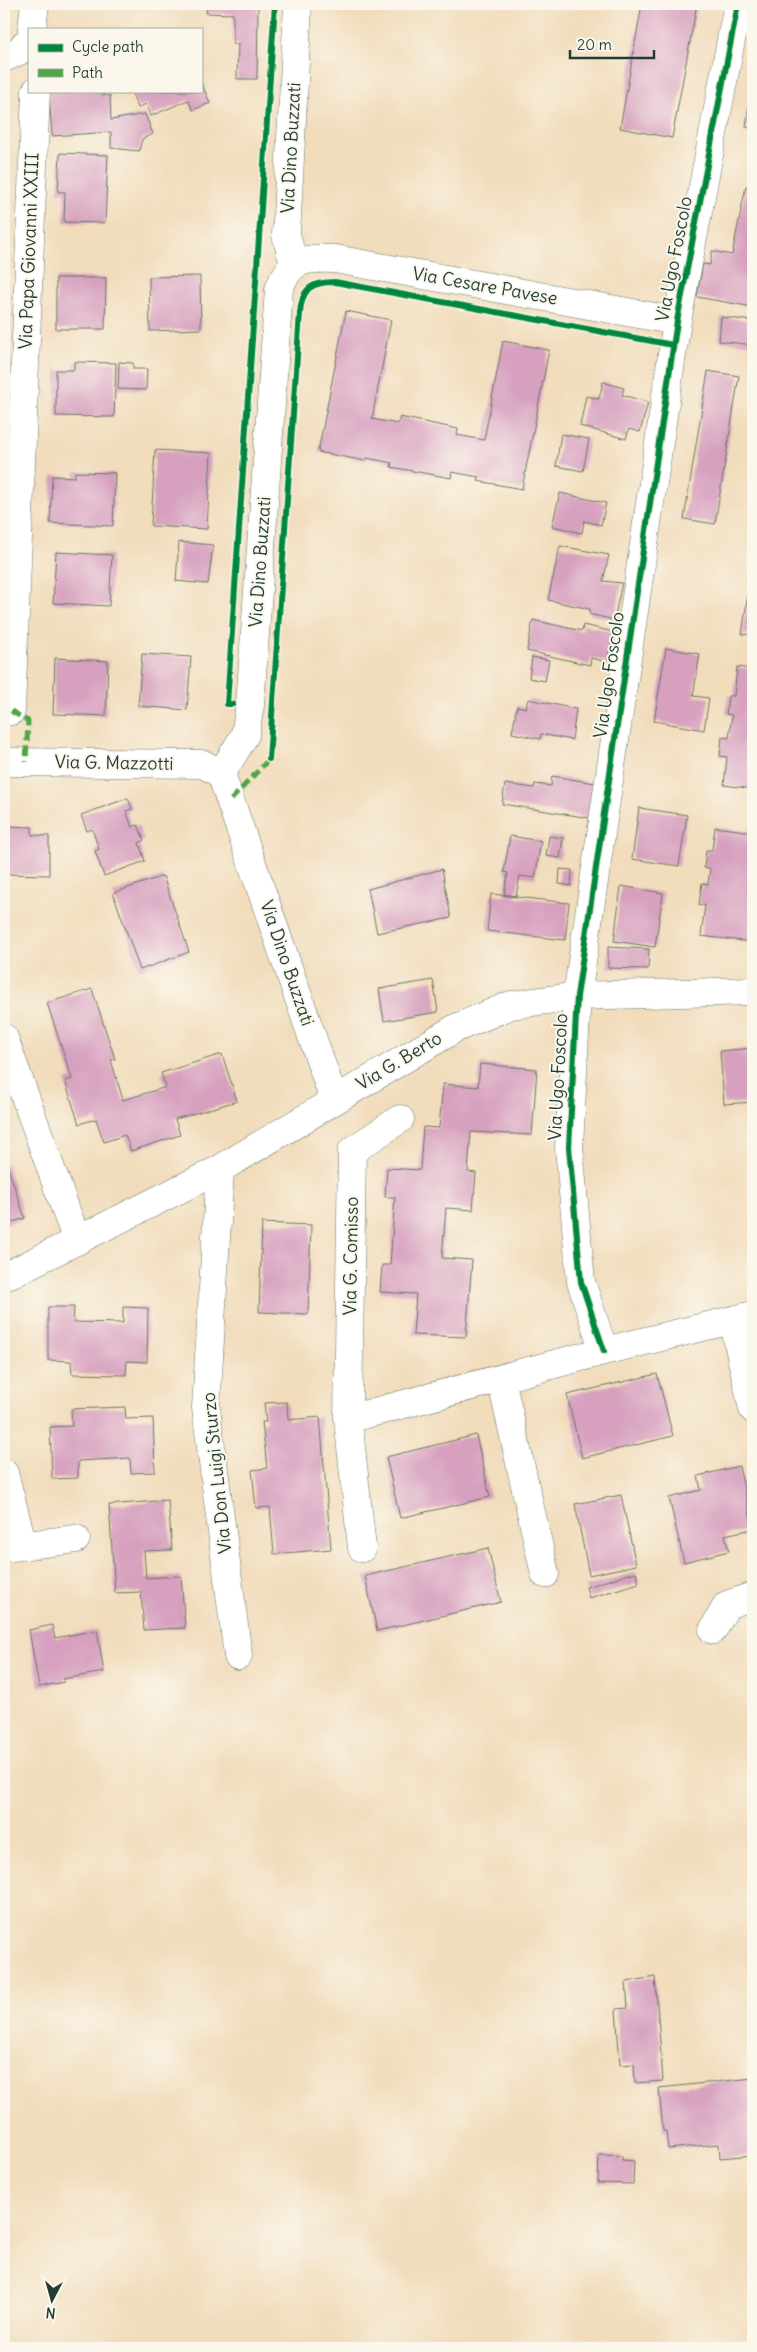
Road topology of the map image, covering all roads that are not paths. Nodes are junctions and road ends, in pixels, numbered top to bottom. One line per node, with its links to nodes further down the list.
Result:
1 (35, 4): 4 (street)
2 (298, 4): 8 (street, Via Dino Buzzati)
3 (738, 4): 9 (street, Via Ugo Foscolo)
4 (28, 28)
5 (28, 29): 6 (street)
6 (24, 44)
7 (36, 92): 10 (street, Via Papa Giovanni XXIII)
8 (294, 264): 9 (street, Via Cesare Pavese); 12 (street, Via Dino Buzzati)
9 (677, 321): 14 (street, Via Ugo Foscolo)
10 (11, 711)
11 (4, 762): 12 (street, Via G. Mazzotti)
12 (221, 774): 16 (street, Via Dino Buzzati)
13 (753, 991): 14 (street, Via G. Berto)
14 (577, 996): 16 (street, Via G. Berto); 22 (street, Via Ugo Foscolo)
15 (4, 1038): 19 (street)
16 (334, 1100): 18 (street, Via G. Berto)
17 (400, 1119): 25 (street, Via G. Comisso)
18 (220, 1169): 19 (street, Via G. Berto); 33 (street, Via Don Luigi Sturzo)
19 (77, 1242): 20 (street, Via G. Berto)
20 (4, 1277)
21 (743, 1318): 22 (street); 24 (street)
22 (604, 1351): 23 (street)
23 (501, 1379): 25 (street); 30 (street)
24 (753, 1409)
25 (348, 1419): 29 (street, Via G. Comisso)
26 (4, 1473): 28 (street)
27 (76, 1539): 28 (street)
28 (14, 1547)
29 (362, 1548)
30 (545, 1574)
31 (753, 1596): 32 (street)
32 (713, 1630)
33 (238, 1656)

